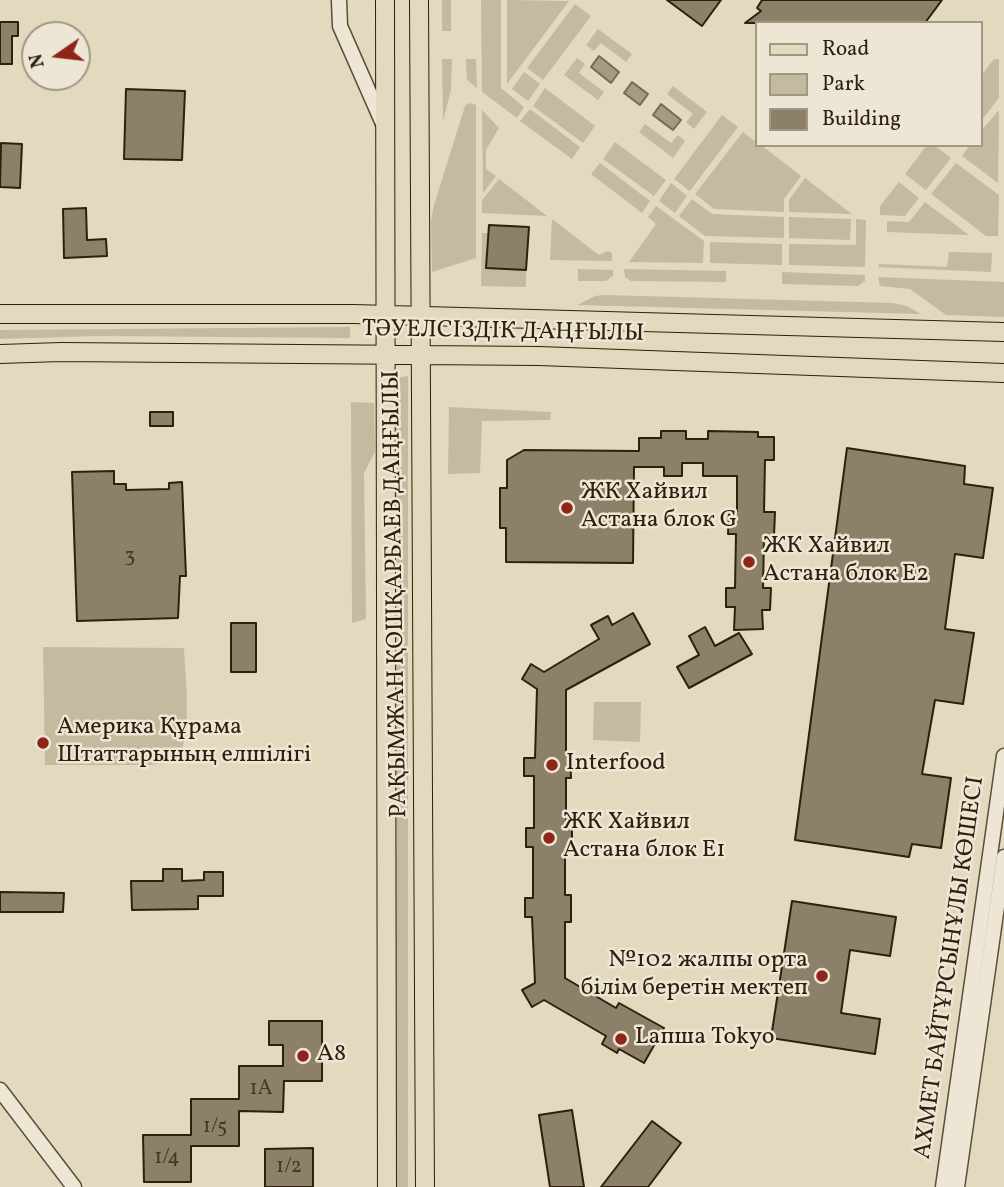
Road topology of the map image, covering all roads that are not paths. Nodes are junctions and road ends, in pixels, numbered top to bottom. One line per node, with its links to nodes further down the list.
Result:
1 (339, 0): 4 (street)
2 (385, 0): 4 (main road, РАҚЫМЖАН ҚОШҚАРБАЕВ ДАҢҒЫЛЫ)
3 (418, 0): 7 (main road, РАҚЫМЖАН ҚОШҚАРБАЕВ ДАҢҒЫЛЫ)
4 (386, 130): 6 (main road, РАҚЫМЖАН ҚОШҚАРБАЕВ ДАҢҒЫЛЫ)
5 (0, 314): 6 (main road, ТӘУЕЛСІЗДІК ДАҢҒЫЛЫ)
6 (385, 315): 7 (main road, ТӘУЕЛСІЗДІК ДАҢҒЫЛЫ); 11 (main road, РАҚЫМЖАН ҚОШҚАРБАЕВ ДАҢҒЫЛЫ)
7 (419, 316): 8 (main road, ТӘУЕЛСІЗДІК ДАҢҒЫЛЫ); 10 (main road, РАҚЫМЖАН ҚОШҚАРБАЕВ ДАҢҒЫЛЫ)
8 (1004, 332)
9 (0, 354): 11 (main road, ТӘУЕЛСІЗДІК ДАҢҒЫЛЫ)
10 (419, 354): 11 (main road, ТӘУЕЛСІЗДІК ДАҢҒЫЛЫ); 12 (main road, ТӘУЕЛСІЗДІК ДАҢҒЫЛЫ); 18 (main road, РАҚЫМЖАН ҚОШҚАРБАЕВ ДАҢҒЫЛЫ)
11 (386, 355): 17 (main road, РАҚЫМЖАН ҚОШҚАРБАЕВ ДАҢҒЫЛЫ)
12 (1004, 373)
13 (1004, 756): 19 (street, АХМЕТ БАЙТҰРСЫНҰЛЫ КӨШЕСІ)
14 (1004, 856): 20 (street, АХМЕТ БАЙТҰРСЫНҰЛЫ КӨШЕСІ)
15 (0, 1090): 16 (street)
16 (74, 1187)
17 (387, 1187)
18 (425, 1187)
19 (943, 1187)
20 (957, 1187)

